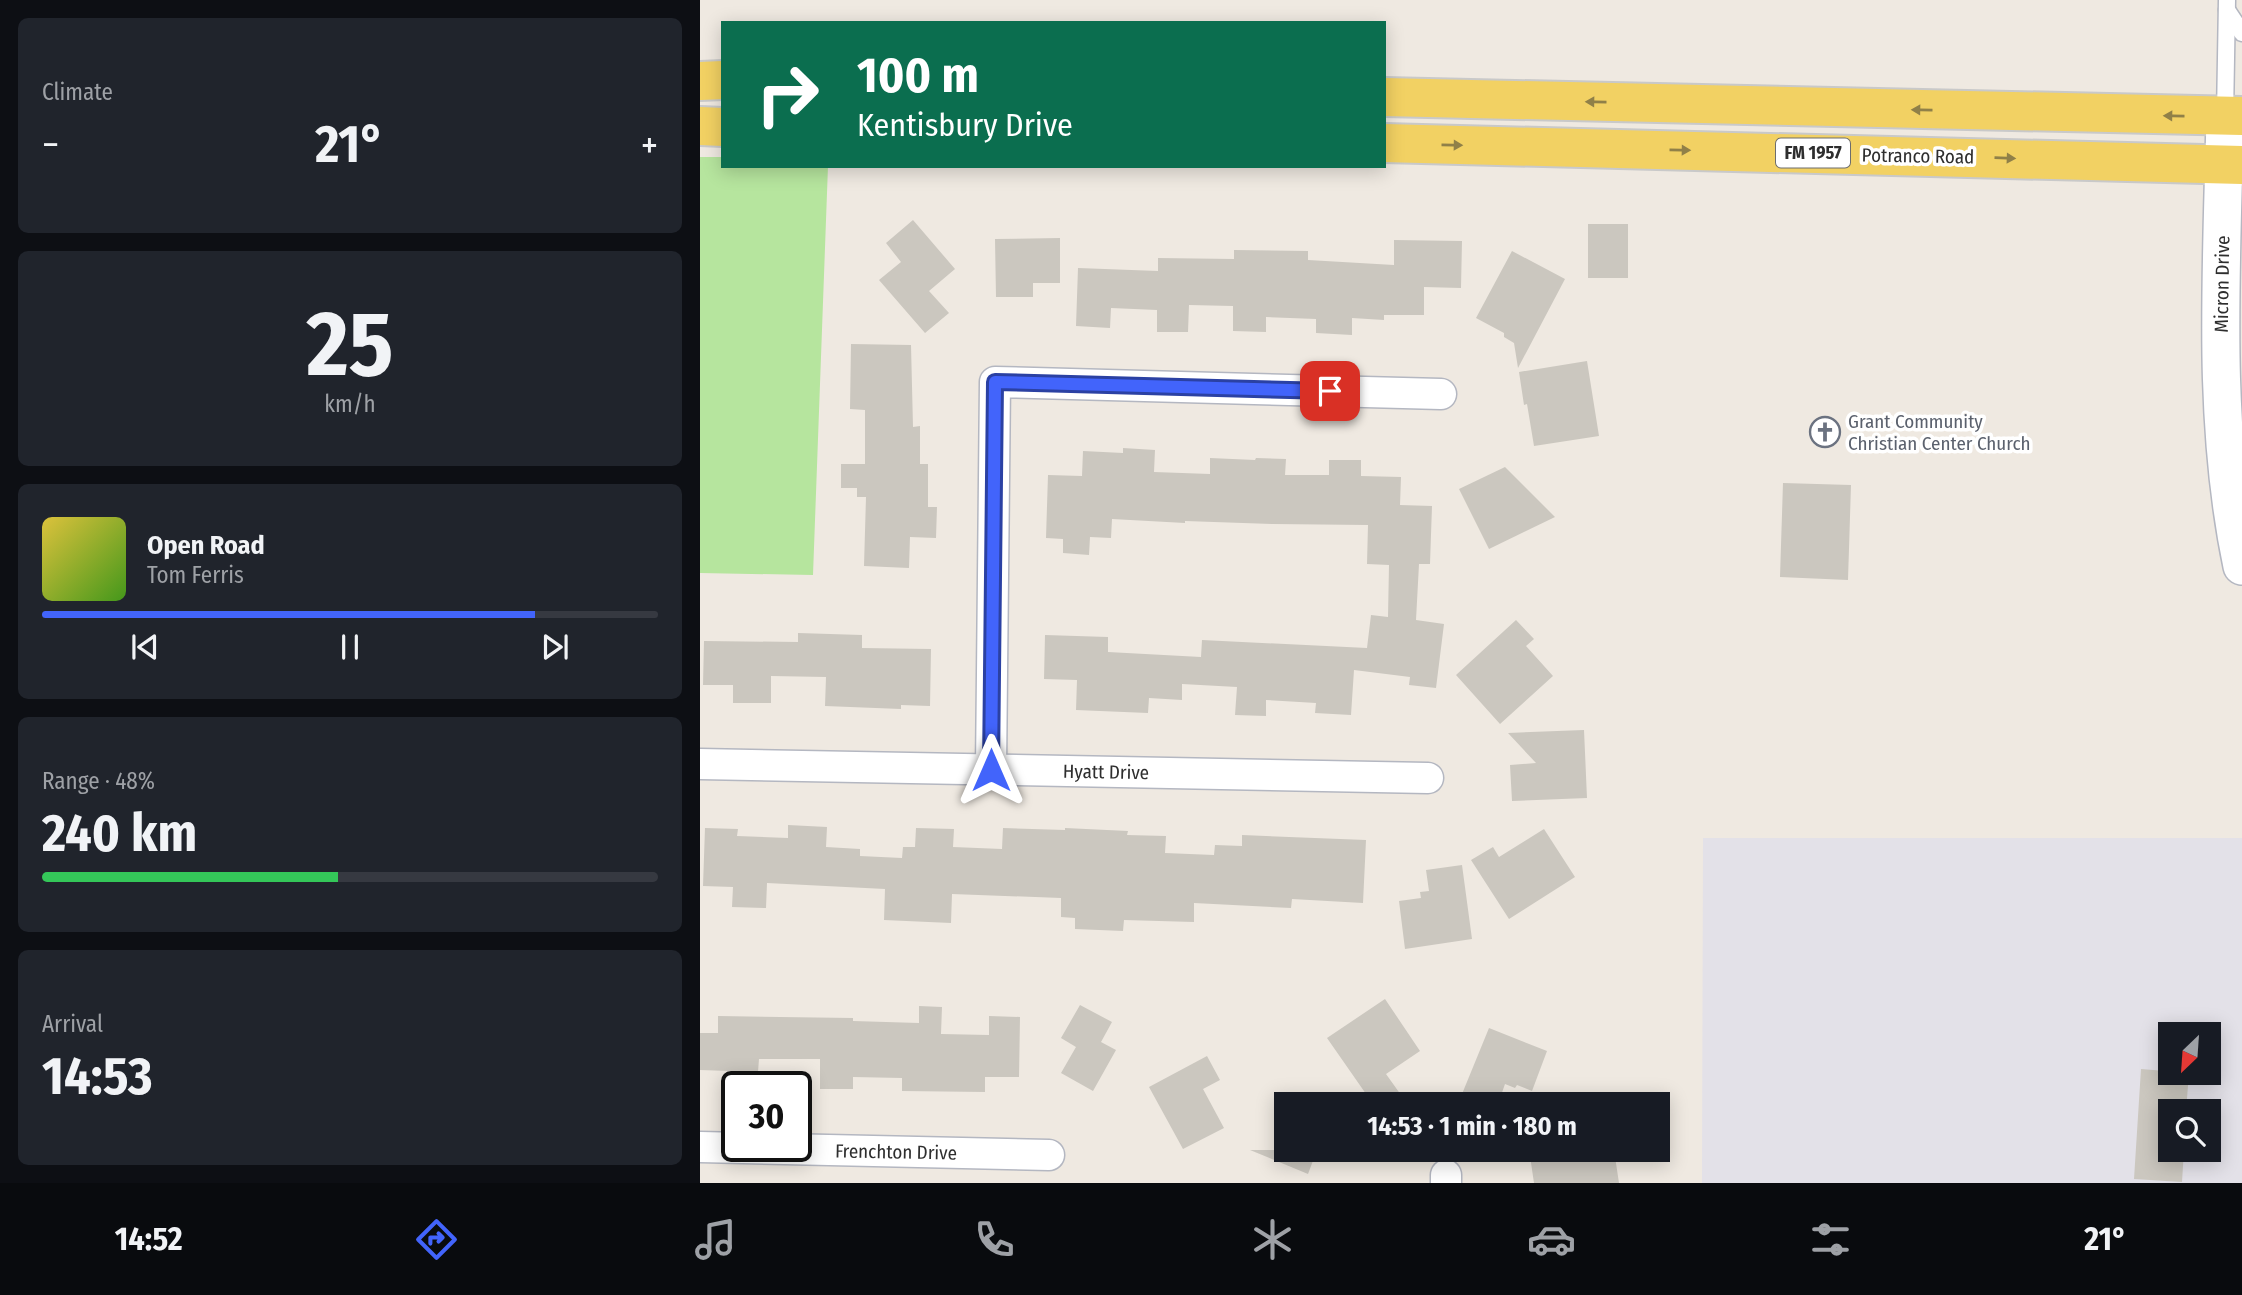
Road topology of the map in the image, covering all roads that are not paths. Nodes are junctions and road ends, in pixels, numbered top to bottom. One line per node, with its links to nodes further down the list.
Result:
1 (2227, 5): 2 (lane); 6 (lane, Micron Drive)
2 (2242, 33)
3 (721, 80): 4 (main road)
4 (700, 82)
5 (1386, 97): 6 (main road, one-way to 5)
6 (2234, 116): 10 (street, Micron Drive)
7 (700, 126): 8 (main road)
8 (721, 127)
9 (1386, 143): 10 (main road, Potranco Road / FM 1957, one-way to 10)
10 (2233, 165): 12 (street, Micron Drive)
11 (1441, 394): 14 (street)
12 (2242, 566)
13 (700, 764): 14 (street, Hyatt Drive)
14 (991, 770): 15 (street, Hyatt Drive)
15 (1428, 778)
16 (700, 1147): 17 (street, Frenchton Drive)
17 (1049, 1155)

